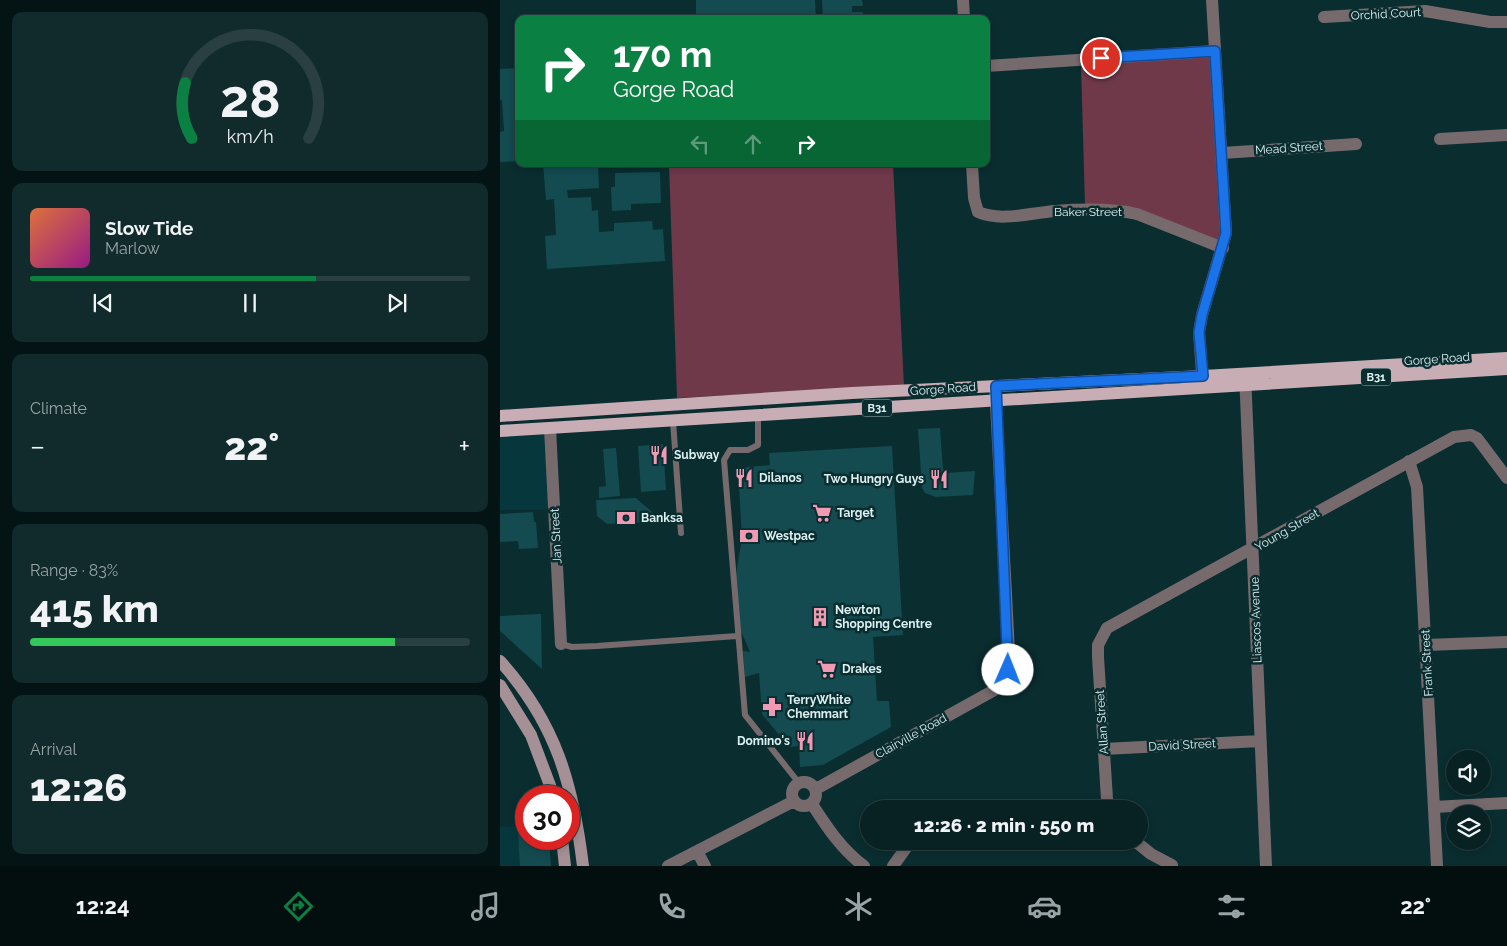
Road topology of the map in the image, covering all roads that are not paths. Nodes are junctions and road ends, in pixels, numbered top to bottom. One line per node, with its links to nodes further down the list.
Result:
1 (963, 0): 3 (street)
2 (1212, 0): 6 (street)
3 (964, 15)
4 (1324, 17): 5 (street, Orchid Court)
5 (1507, 22)
6 (1215, 51): 7 (street); 11 (street)
7 (990, 66)
8 (1507, 135): 9 (street)
9 (1440, 139)
10 (1356, 144): 11 (street, Mead Street)
11 (1222, 153): 13 (street)
12 (972, 167): 13 (street, Baker Street)
13 (1223, 248): 17 (street)
14 (1507, 358): 16 (main road, Gorge Road / B31)
15 (1507, 369): 16 (main road, Gorge Road / B31)
16 (1244, 379): 17 (main road, Gorge Road / B31); 31 (street, Liascos Avenue)
17 (1203, 382): 18 (main road, Gorge Road / B31); 20 (main road, Gorge Road / B31)
18 (996, 386): 19 (main road, Gorge Road / B31); 20 (street)
19 (769, 399): 21 (main road, Gorge Road / B31); 24 (main road)
20 (996, 400): 24 (main road, Gorge Road / B31); 43 (street, Clairville Road)
21 (655, 407): 22 (main road, Gorge Road / B31); 25 (main road)
22 (550, 413): 23 (main road, Gorge Road / B31); 26 (main road)
23 (500, 416)
24 (758, 416): 25 (main road, Gorge Road / B31); 32 (lane)
25 (673, 421): 26 (main road, Gorge Road / B31); 30 (lane)
26 (550, 428): 27 (main road, Gorge Road / B31); 35 (street, Jan Street)
27 (500, 431)
28 (1409, 461): 29 (street, Young Street); 31 (street, Young Street); 36 (street, Frank Street)
29 (1507, 478)
30 (680, 533)
31 (1254, 549): 33 (street, Young Street); 39 (street, Liascos Avenue)
32 (737, 636): 35 (lane); 41 (lane)
33 (1101, 636): 40 (street, Allan Street)
34 (1507, 642): 36 (street)
35 (562, 644)
36 (1426, 645): 48 (street, Frank Street)
37 (500, 661): 55 (main road)
38 (500, 685): 42 (main road)
39 (1260, 741): 40 (street, David Street); 60 (street, Liascos Avenue)
40 (1104, 749): 44 (street, Allan Street)
41 (800, 783): 43 (street); 45 (street)
42 (550, 785)
43 (816, 789): 47 (street)
44 (1107, 800)
45 (794, 801): 47 (street); 52 (street)
46 (1507, 803): 48 (street)
47 (812, 804): 58 (street)
48 (1434, 807): 61 (street, Frank Street)
49 (563, 850): 54 (main road)
50 (905, 850): 59 (street)
51 (1146, 850): 53 (street)
52 (697, 851): 56 (street); 57 (street)
53 (1172, 865)
54 (565, 866)
55 (583, 866)
56 (668, 866)
57 (705, 866)
58 (864, 866)
59 (893, 866)
60 (1266, 866)
61 (1437, 866)

